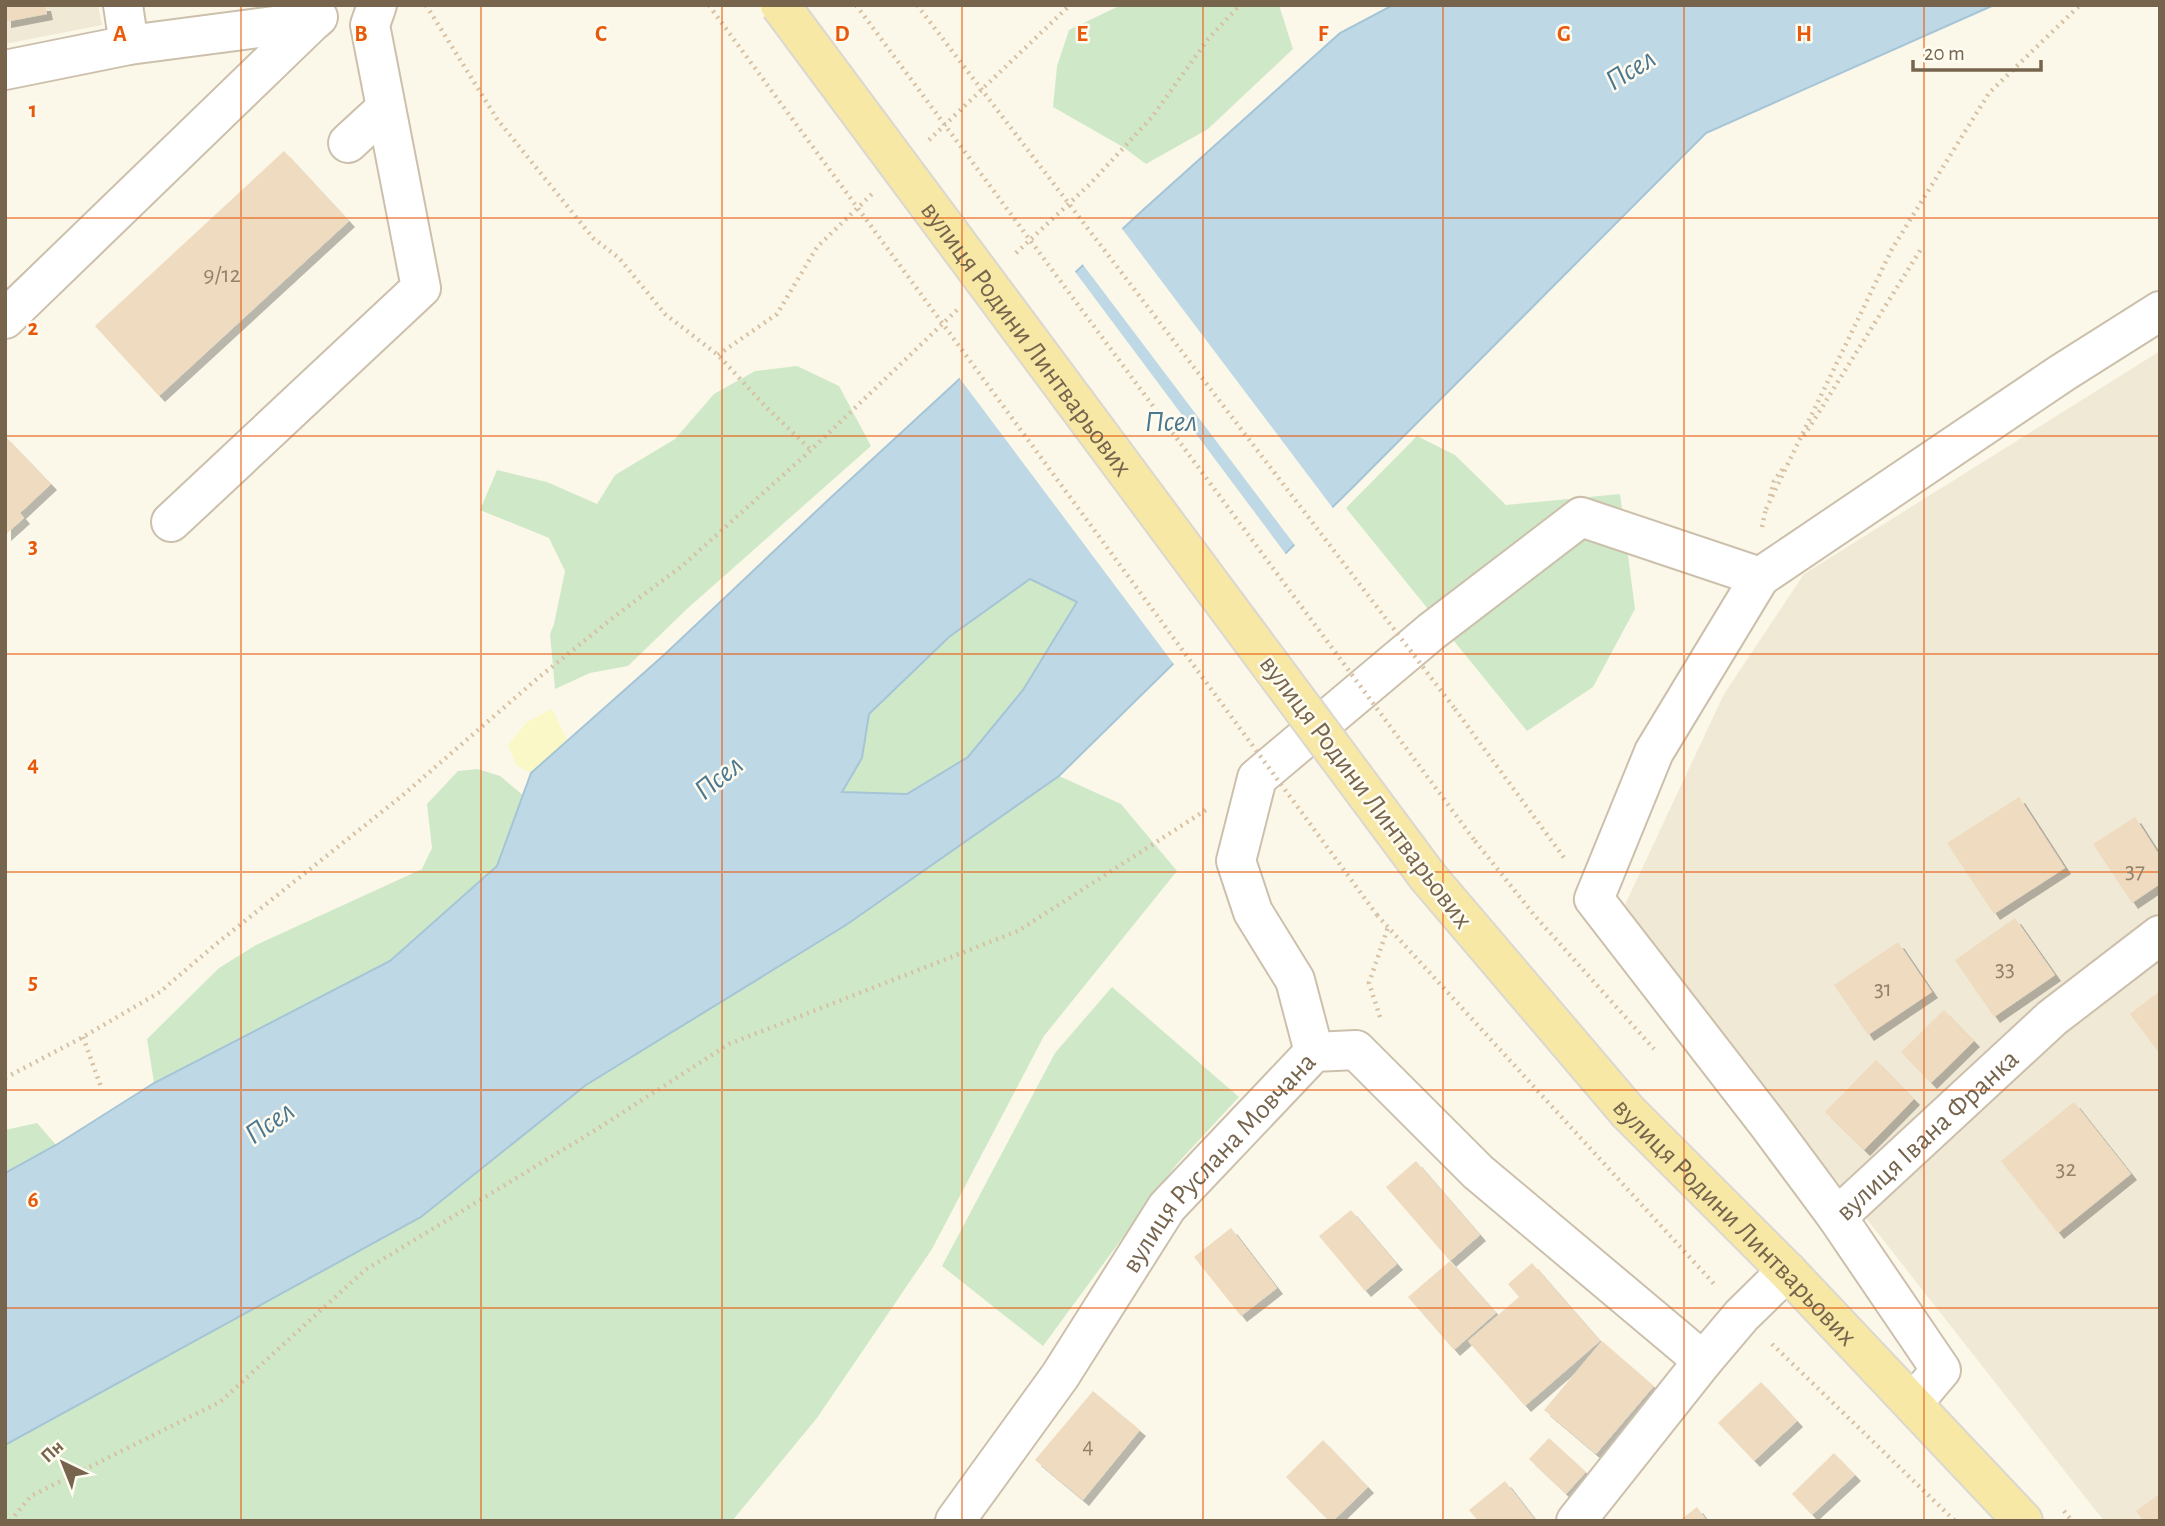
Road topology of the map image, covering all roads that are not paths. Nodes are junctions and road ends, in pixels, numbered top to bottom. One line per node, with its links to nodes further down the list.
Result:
1 (122, 5): 5 (street)
2 (377, 5): 7 (street)
3 (780, 5): 16 (main road, вулиця Родини Линтварьових, bridge)
4 (323, 13): 5 (street); 10 (street)
5 (129, 45): 6 (street)
6 (5, 70)
7 (385, 109): 8 (street); 11 (street)
8 (348, 143)
9 (2160, 311): 12 (street)
10 (5, 318)
11 (171, 522)
12 (1760, 577): 14 (street); 15 (street)
13 (2160, 935): 15 (street, вулиця Івана Франка)
14 (1314, 1052): 17 (street, вулиця Руслана Мовчана); 19 (street, вулиця Руслана Мовчана)
15 (1837, 1217): 18 (street, вулиця Івана Франка)
16 (1787, 1271): 17 (street); 18 (main road, вулиця Родини Линтварьових)
17 (1703, 1361): 20 (street)
18 (1913, 1403): 21 (main road, вулиця Родини Линтварьових)
19 (955, 1521)
20 (1576, 1521)
21 (2022, 1521)

